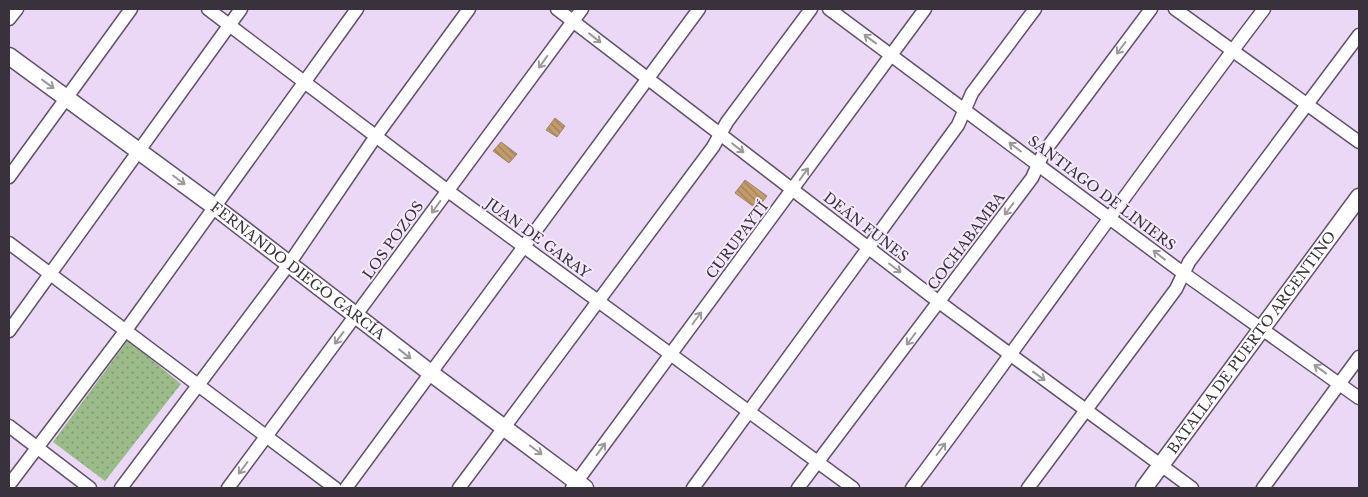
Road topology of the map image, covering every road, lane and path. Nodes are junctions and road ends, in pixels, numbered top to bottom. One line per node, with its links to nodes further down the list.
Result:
1 (16, 9): 17 (street)
2 (131, 9): 26 (street)
3 (208, 9): 19 (street, JUAN DE GARAY)
4 (241, 9): 19 (street)
5 (358, 9): 25 (street)
6 (469, 9): 30 (street)
7 (557, 9): 18 (street, DEÁN FUNES)
8 (582, 9): 18 (street, LOS POZOS)
9 (699, 9): 24 (street)
10 (811, 9): 29 (street)
11 (829, 9): 22 (street, SANTIAGO DE LINIERS, one-way to 11)
12 (925, 9): 22 (street, CURUPAYTÍ)
13 (1035, 9): 28 (street)
14 (1151, 9): 33 (street, COCHABAMBA, one-way to 33)
15 (1175, 9): 21 (street)
16 (1264, 9): 21 (street)
17 (9, 19)
18 (573, 21): 24 (street, DEÁN FUNES, one-way to 24); 36 (street, LOS POZOS, one-way to 36)
19 (229, 25): 25 (street, JUAN DE GARAY); 32 (street)
20 (1359, 35): 27 (street)
21 (1232, 51): 27 (street); 39 (street)
22 (891, 55): 28 (street, SANTIAGO DE LINIERS); 35 (street, CURUPAYTÍ, one-way to 22)
23 (9, 56): 26 (main road, FERNANDO DIEGO GARCÍA, one-way to 26)
24 (648, 79): 29 (street, DEÁN FUNES); 41 (street)
25 (305, 81): 30 (street, JUAN DE GARAY); 38 (street)
26 (66, 96): 32 (main road, FERNANDO DIEGO GARCÍA); 34 (street)
27 (1306, 104): 31 (street); 44 (street)
28 (965, 109): 33 (street, SANTIAGO DE LINIERS, one-way to 28); 42 (street)
29 (721, 134): 35 (street, DEÁN FUNES, one-way to 35); 46 (street)
30 (376, 136): 36 (street, JUAN DE GARAY); 43 (street)
31 (1359, 142)
32 (140, 150): 38 (main road, FERNANDO DIEGO GARCÍA, one-way to 38); 45 (street)
33 (1038, 164): 39 (street, SANTIAGO DE LINIERS); 47 (street, COCHABAMBA, one-way to 47)
34 (9, 178)
35 (793, 190): 42 (street, DEÁN FUNES); 52 (street, CURUPAYTÍ, one-way to 35)
36 (448, 191): 41 (street, JUAN DE GARAY); 48 (street, LOS POZOS, one-way to 48)
37 (1359, 197): 49 (main road, BATALLA DE PUERTO ARGENTINO)
38 (215, 207): 43 (main road, FERNANDO DIEGO GARCÍA); 50 (street)
39 (1110, 216): 44 (street, SANTIAGO DE LINIERS, one-way to 39); 53 (street)
40 (9, 243): 45 (street)
41 (526, 246): 46 (street, JUAN DE GARAY); 55 (street)
42 (868, 248): 47 (street, DEÁN FUNES, one-way to 47); 60 (street)
43 (289, 264): 48 (main road, FERNANDO DIEGO GARCÍA); 56 (street)
44 (1184, 273): 49 (street, SANTIAGO DE LINIERS); 59 (street)
45 (51, 274): 50 (street); 51 (street)
46 (598, 300): 52 (street, JUAN DE GARAY); 62 (street)
47 (939, 302): 53 (street, DEÁN FUNES); 65 (street, COCHABAMBA, one-way to 65)
48 (356, 315): 55 (main road, FERNANDO DIEGO GARCÍA, one-way to 55); 63 (street, LOS POZOS, one-way to 63)
49 (1262, 327): 57 (street, SANTIAGO DE LINIERS, one-way to 49); 66 (main road, BATALLA DE PUERTO ARGENTINO)
50 (126, 330): 56 (street); 64 (street)
51 (9, 331)
52 (671, 354): 60 (street, JUAN DE GARAY); 68 (street, CURUPAYTÍ, one-way to 52)
53 (1011, 355): 59 (street, DEÁN FUNES, one-way to 59); 78 (street, one-way to 53)
54 (1359, 357): 57 (street)
55 (432, 374): 62 (main road, FERNANDO DIEGO GARCÍA); 73 (street)
56 (199, 384): 63 (street); 70 (street)
57 (1340, 384): 58 (street, SANTIAGO DE LINIERS); 82 (street)
58 (1359, 398)
59 (1086, 410): 66 (street, DEÁN FUNES); 79 (street)
60 (750, 412): 65 (street, JUAN DE GARAY); 75 (street)
61 (9, 426): 64 (street)
62 (505, 427): 68 (main road, FERNANDO DIEGO GARCÍA, one-way to 68); 74 (street)
63 (266, 436): 71 (street, LOS POZOS, one-way to 71); 72 (street)
64 (37, 448): 67 (street); 69 (street)
65 (817, 462): 76 (street, COCHABAMBA); 77 (street, JUAN DE GARAY)
66 (1162, 464): 80 (main road, BATALLA DE PUERTO ARGENTINO); 81 (street, DEÁN FUNES)
67 (9, 485)
68 (578, 486)
69 (90, 488)
70 (121, 488)
71 (228, 488)
72 (335, 488)
73 (346, 488)
74 (459, 488)
75 (693, 488)
76 (798, 488)
77 (853, 488)
78 (912, 488)
79 (1028, 488)
80 (1144, 488)
81 (1192, 488)
82 (1263, 488)

